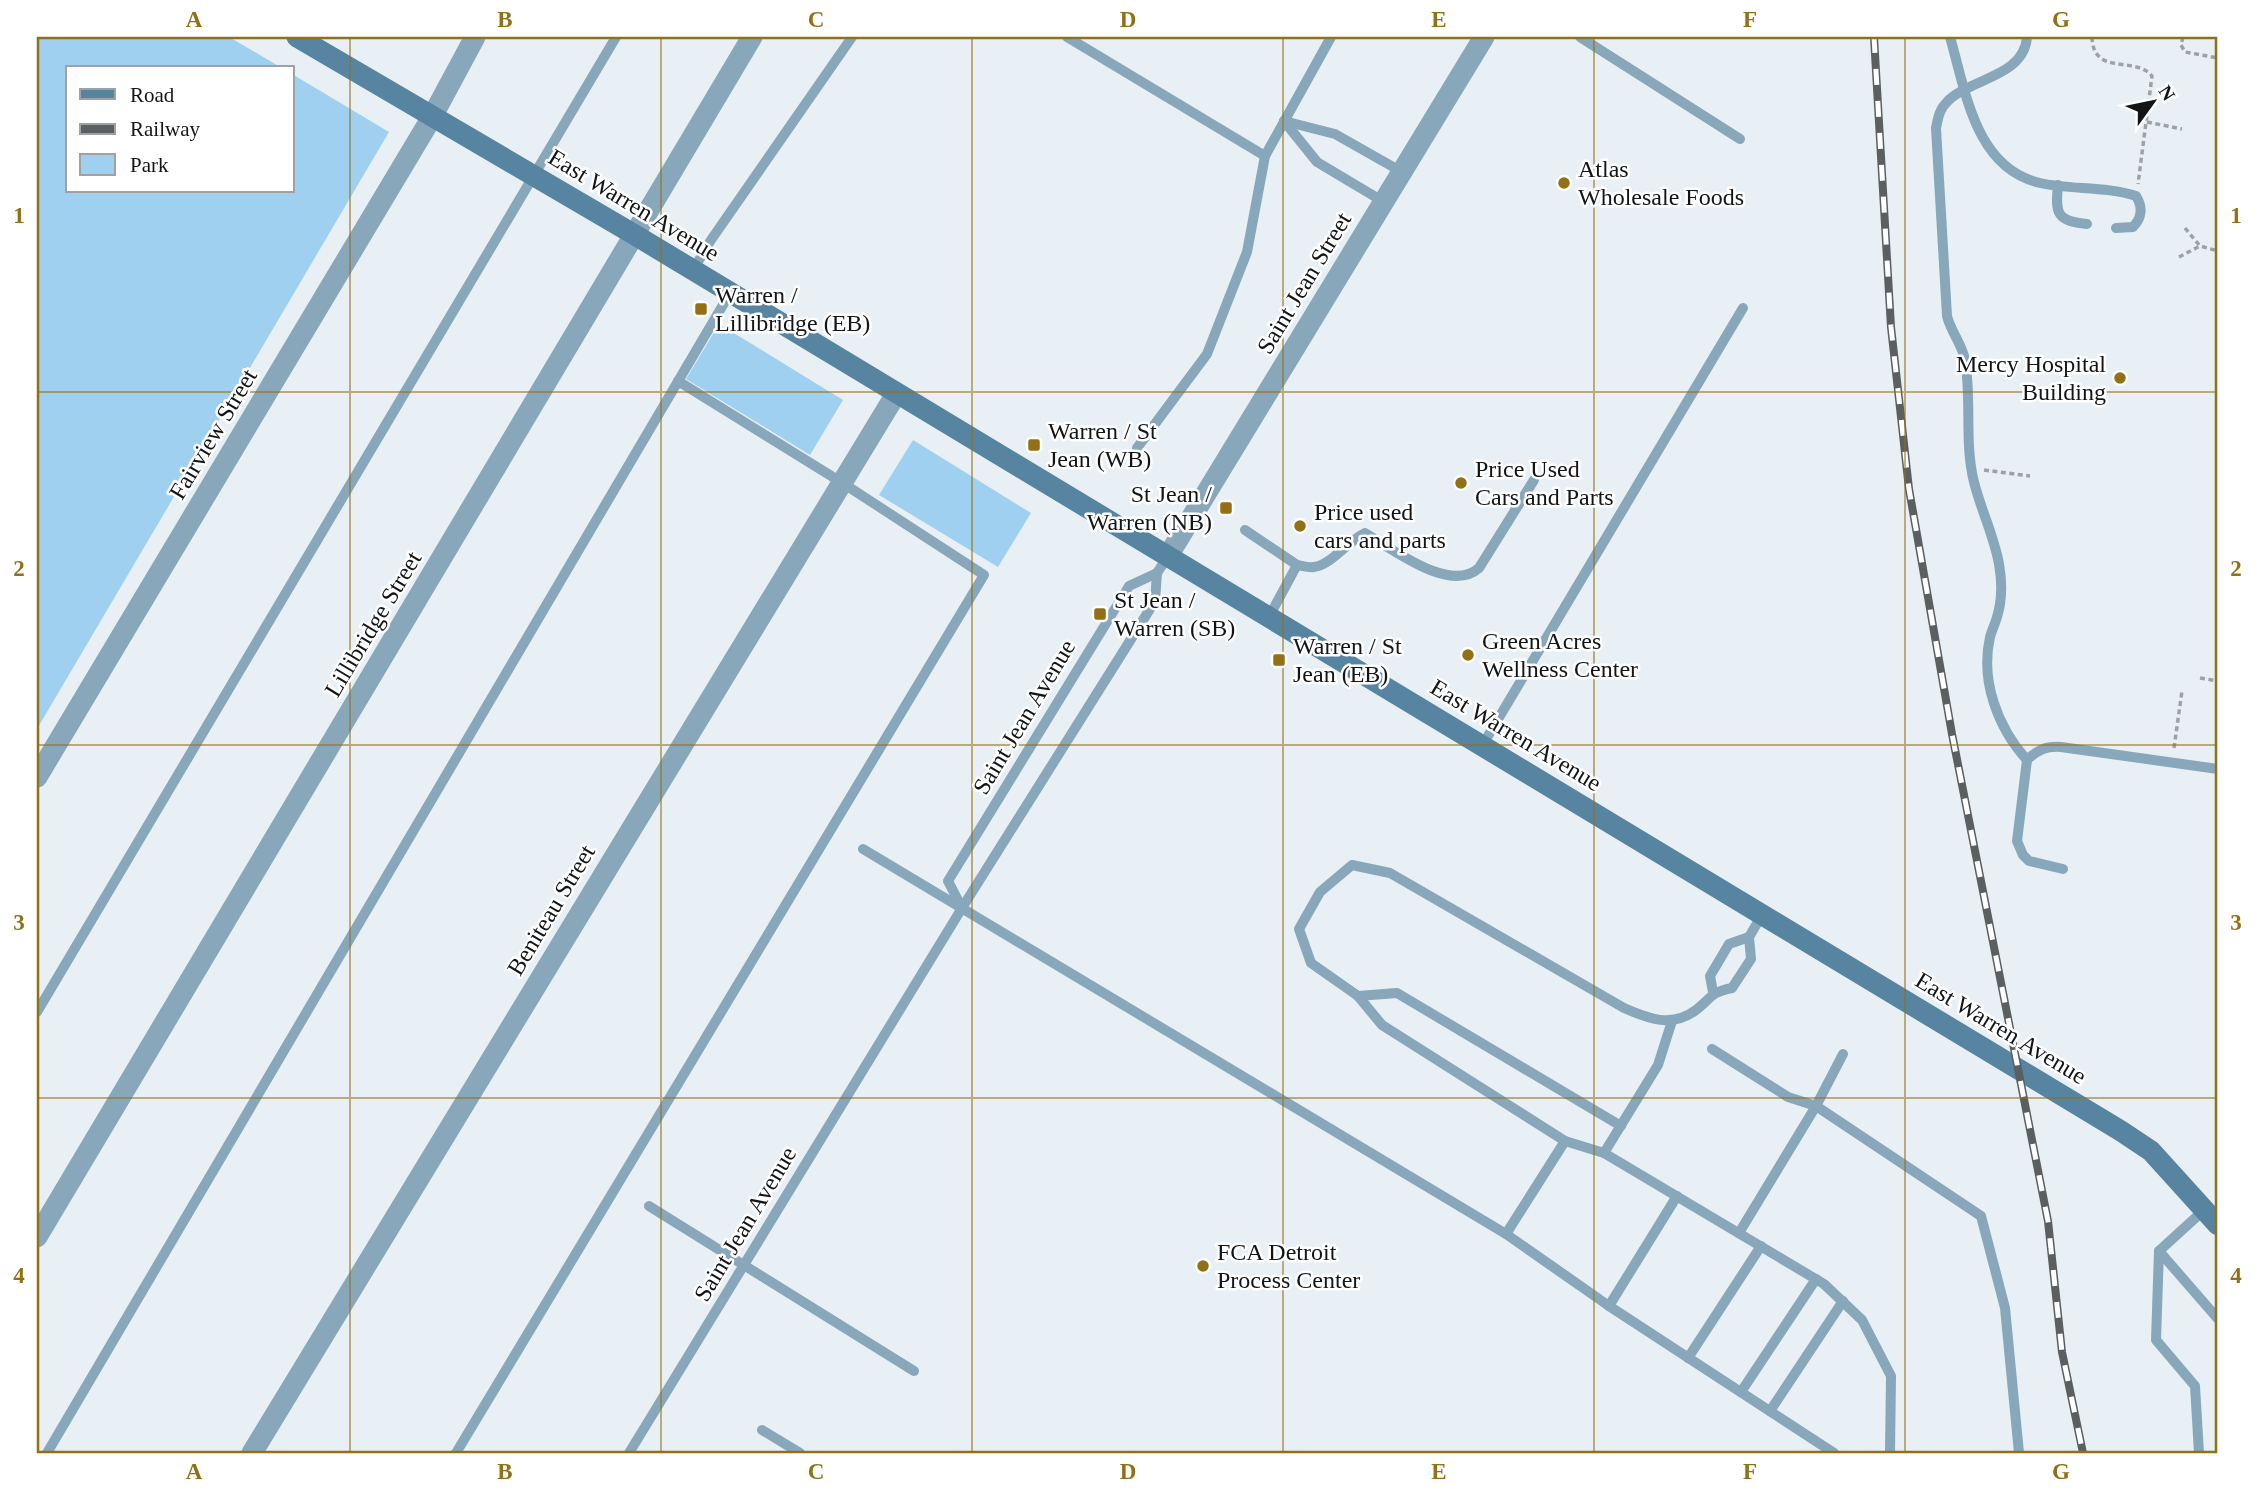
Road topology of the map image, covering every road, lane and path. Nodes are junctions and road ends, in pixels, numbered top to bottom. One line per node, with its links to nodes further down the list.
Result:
1 (297, 37): 16 (main road, East Warren Avenue)
2 (475, 37): 16 (street, Fairview Street)
3 (616, 37): 23 (lane)
4 (752, 37): 30 (street, Lillibridge Street)
5 (852, 37): 34 (lane)
6 (1067, 37): 21 (lane)
7 (1331, 37): 17 (lane)
8 (1484, 37): 22 (street, Saint Jean Street)
9 (1580, 37): 20 (lane)
10 (1950, 37): 15 (lane)
11 (2027, 37): 15 (lane)
12 (2092, 37): 18 (path)
13 (2183, 37): 14 (path)
14 (2218, 58)
15 (1965, 90): 24 (lane); 40 (lane)
16 (432, 117): 23 (main road, East Warren Avenue); 55 (street, Fairview Street)
17 (1284, 121): 21 (lane); 22 (lane); 26 (lane)
18 (2147, 122): 19 (path); 25 (path)
19 (2182, 129)
20 (1740, 139)
21 (1265, 156): 39 (lane)
22 (1402, 173): 26 (street, Saint Jean Street)
23 (533, 176): 30 (main road, East Warren Avenue); 63 (lane)
24 (2058, 185): 25 (lane); 27 (lane)
25 (2136, 196): 28 (lane)
26 (1384, 202): 45 (street, Saint Jean Street)
27 (2087, 225)
28 (2116, 228)
29 (2185, 228): 31 (path)
30 (635, 235): 34 (main road, East Warren Avenue); 76 (street, Lillibridge Street)
31 (2200, 246): 32 (path); 33 (path)
32 (2218, 251)
33 (2179, 257)
34 (693, 270): 35 (main road, East Warren Avenue)
35 (730, 293): 37 (lane); 38 (main road, East Warren Avenue)
36 (1743, 308): 51 (lane)
37 (678, 381): 43 (lane); 89 (lane)
38 (896, 394): 43 (street, Beniteau Street); 45 (main road, East Warren Avenue)
39 (1137, 448)
40 (1972, 468): 41 (path); 53 (lane)
41 (2030, 476)
42 (1534, 480): 46 (lane)
43 (841, 482): 90 (street, Beniteau Street); 91 (lane)
44 (1245, 530): 46 (lane)
45 (1163, 565): 47 (main road, East Warren Avenue); 58 (lane, Saint Jean Avenue); 58 (lane, Saint Jean Avenue)
46 (1297, 565): 47 (lane)
47 (1269, 617): 51 (main road, East Warren Avenue)
48 (2200, 678): 49 (path)
49 (2218, 681)
50 (2182, 691): 52 (path)
51 (1482, 746): 59 (main road, East Warren Avenue)
52 (2174, 750)
53 (2027, 760): 54 (lane); 57 (lane)
54 (2218, 769)
55 (37, 777)
56 (863, 849): 58 (lane)
57 (2063, 869)
58 (962, 908): 75 (lane); 79 (lane, Saint Jean Avenue)
59 (1762, 915): 60 (lane); 73 (main road, East Warren Avenue)
60 (1749, 937): 61 (lane); 61 (lane)
61 (1713, 992): 64 (lane)
62 (1358, 996): 64 (lane); 68 (lane); 69 (lane)
63 (37, 1012)
64 (1672, 1021): 68 (lane)
65 (1712, 1049): 67 (lane)
66 (1843, 1054): 67 (lane)
67 (1816, 1106): 74 (lane); 96 (lane)
68 (1621, 1126): 70 (lane)
69 (1565, 1141): 70 (lane); 75 (lane)
70 (1604, 1153): 71 (lane)
71 (1676, 1196): 74 (lane); 82 (lane)
72 (649, 1206): 79 (lane)
73 (2211, 1217): 78 (lane)
74 (1739, 1233): 77 (lane)
75 (1506, 1234): 82 (lane)
76 (37, 1237)
77 (1761, 1246): 80 (lane); 84 (lane)
78 (2159, 1251): 83 (lane); 97 (lane)
79 (744, 1265): 85 (lane); 92 (lane, Saint Jean Avenue)
80 (1816, 1279): 81 (lane); 86 (lane)
81 (1843, 1301): 87 (lane); 95 (lane)
82 (1609, 1306): 84 (lane)
83 (2218, 1319)
84 (1688, 1358): 86 (lane)
85 (914, 1370)
86 (1741, 1392): 87 (lane)
87 (1770, 1411): 94 (lane)
88 (762, 1430): 93 (lane)
89 (47, 1453)
90 (252, 1453)
91 (456, 1453)
92 (629, 1453)
93 (800, 1453)
94 (1834, 1453)
95 (1890, 1453)
96 (2019, 1453)
97 (2199, 1453)

